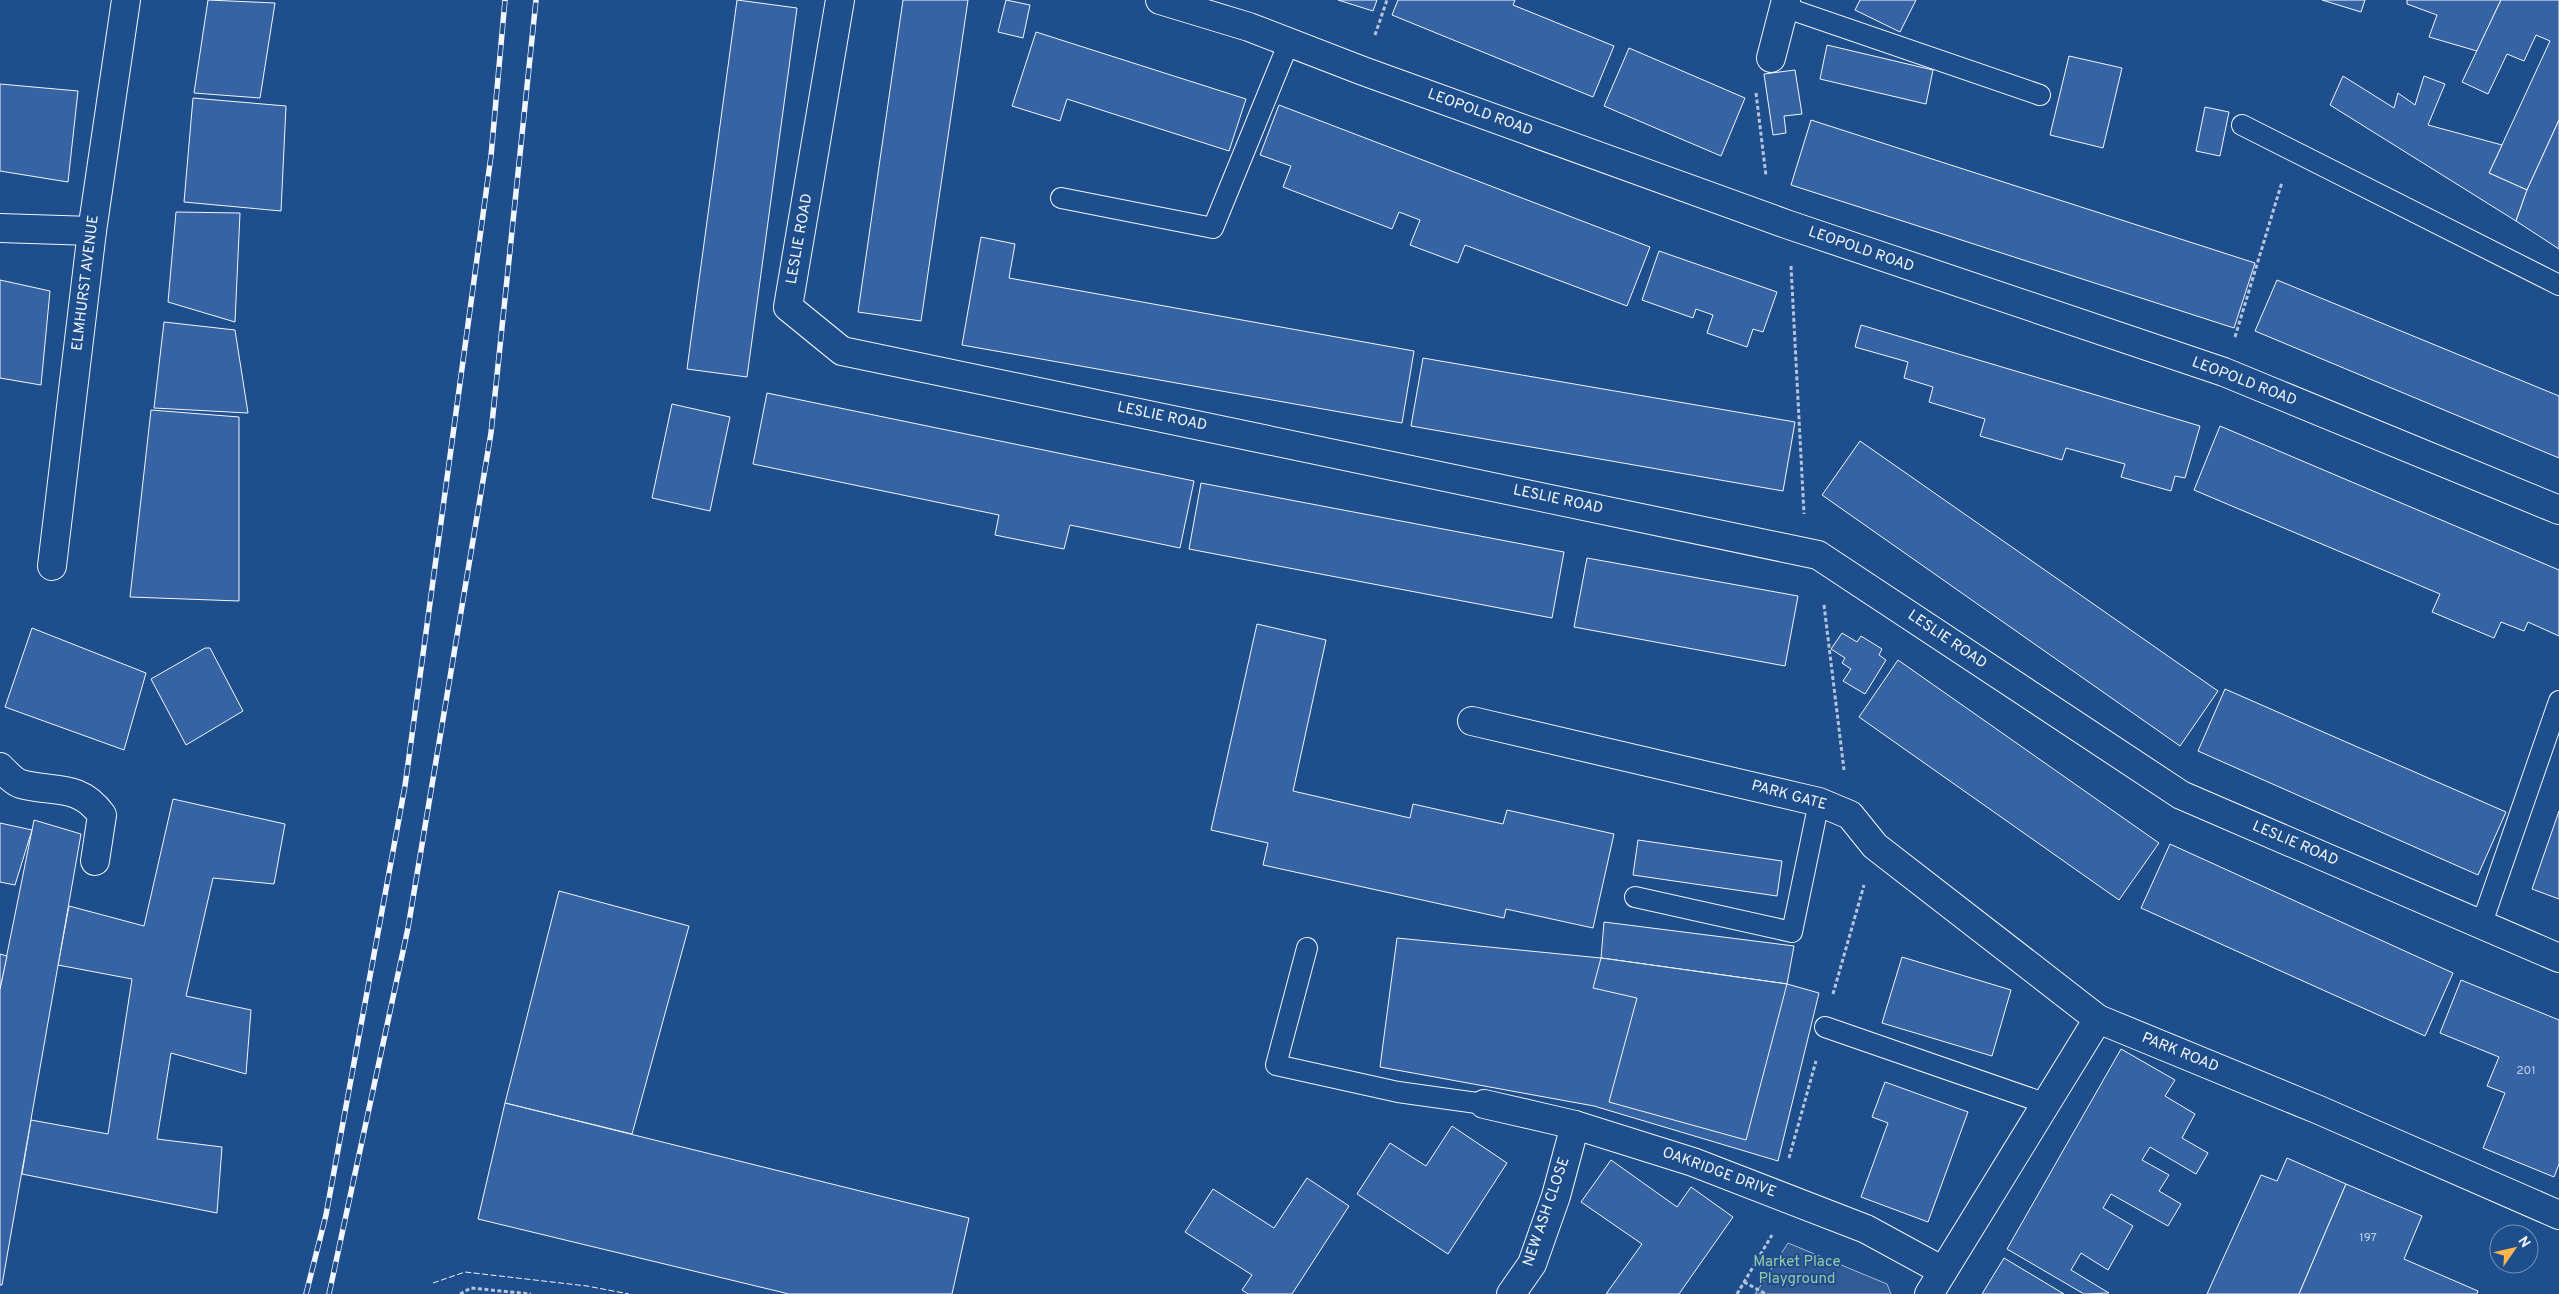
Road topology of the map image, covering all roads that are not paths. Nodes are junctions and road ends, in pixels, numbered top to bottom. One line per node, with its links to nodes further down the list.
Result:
1 (126, 0): 11 (street, ELMHURST AVENUE)
2 (840, 0): 21 (street, LESLIE ROAD)
3 (1160, 0): 5 (street, LEOPOLD ROAD)
4 (1785, 4): 6 (street); 7 (lane)
5 (1289, 42): 9 (lane); 13 (street, LEOPOLD ROAD)
6 (1771, 58)
7 (2040, 95)
8 (2242, 125): 12 (lane)
9 (1061, 198)
10 (0, 228): 11 (street)
11 (92, 231): 14 (street, ELMHURST AVENUE)
12 (2559, 285)
13 (2559, 510)
14 (52, 566)
15 (2559, 701): 21 (lane)
16 (1472, 721): 18 (street, PARK GATE)
17 (0, 768): 19 (street)
18 (1819, 802): 20 (lane); 24 (street, PARK GATE)
19 (96, 861)
20 (1635, 898)
21 (2482, 923): 23 (street, LESLIE ROAD)
22 (1307, 948): 26 (lane)
23 (2559, 958)
24 (2098, 1019): 27 (street); 29 (street, PARK ROAD)
25 (1825, 1027): 27 (lane)
26 (1484, 1104): 28 (street, OAKRIDGE DRIVE)
27 (2047, 1104): 30 (street)
28 (1575, 1125): 30 (street, OAKRIDGE DRIVE); 31 (street, NEW ASH CLOSE)
29 (2559, 1215)
30 (1936, 1283)
31 (1511, 1294)

